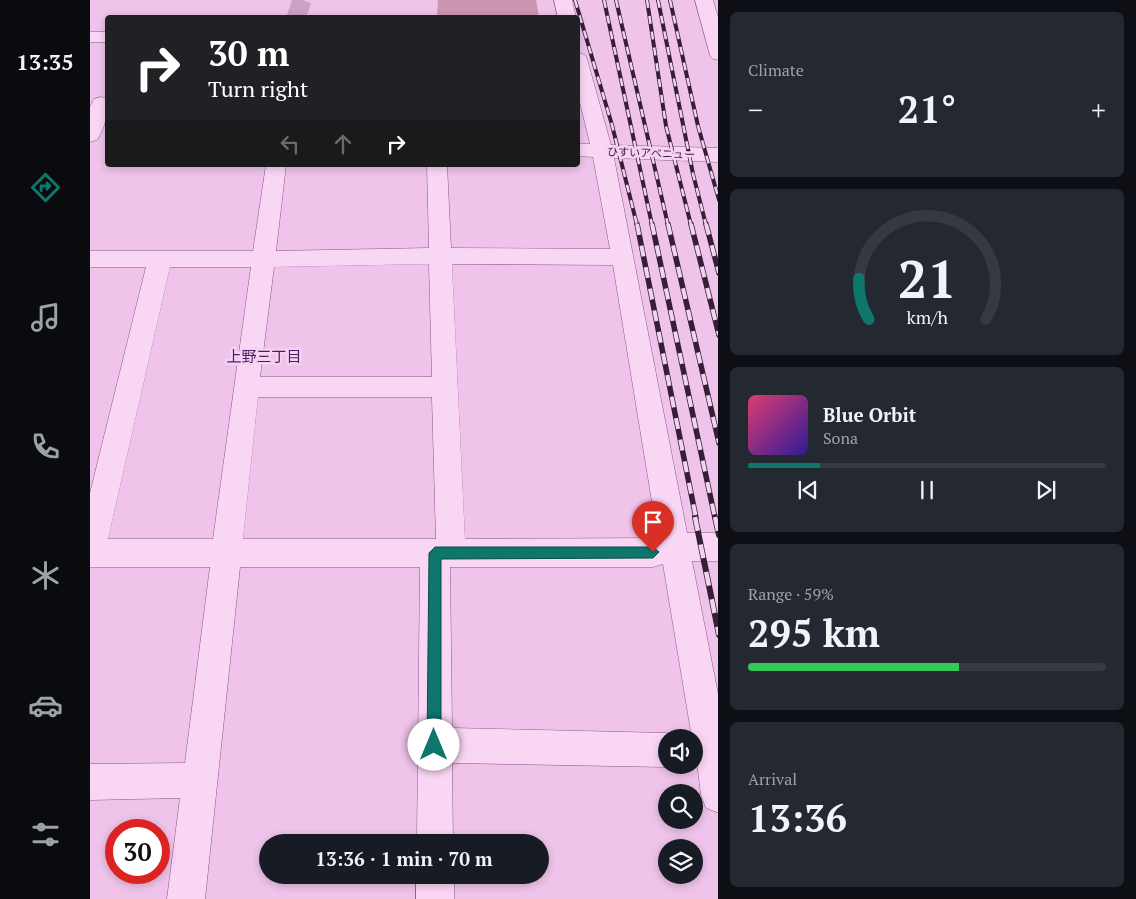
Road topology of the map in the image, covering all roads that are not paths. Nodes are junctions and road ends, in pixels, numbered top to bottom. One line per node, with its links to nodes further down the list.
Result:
1 (563, 0): 3 (street)
2 (704, 0): 6 (street)
3 (566, 15)
4 (90, 37): 5 (street)
5 (105, 37)
6 (718, 55)
7 (580, 77): 10 (street)
8 (99, 103): 9 (street)
9 (90, 136)
10 (588, 151): 11 (street, ひすいアベニュー); 15 (street)
11 (718, 155)
12 (276, 167): 18 (street)
13 (437, 167): 14 (street)
14 (439, 256): 15 (street); 18 (street); 20 (street)
15 (623, 257): 21 (street)
16 (90, 259): 17 (street)
17 (160, 259): 18 (street); 23 (street)
18 (264, 259): 19 (street)
19 (246, 387): 20 (street); 24 (street)
20 (446, 387): 25 (street)
21 (675, 547): 22 (street); 25 (street); 26 (street)
22 (718, 547)
23 (90, 553): 24 (street)
24 (226, 553): 25 (street); 30 (street)
25 (443, 553): 27 (street)
26 (699, 729)
27 (434, 745): 28 (street); 33 (street)
28 (658, 750)
29 (703, 754): 32 (street)
30 (200, 780): 31 (street); 35 (street)
31 (90, 782)
32 (718, 795)
33 (435, 834)
34 (435, 884): 36 (street)
35 (186, 899)
36 (435, 899)

